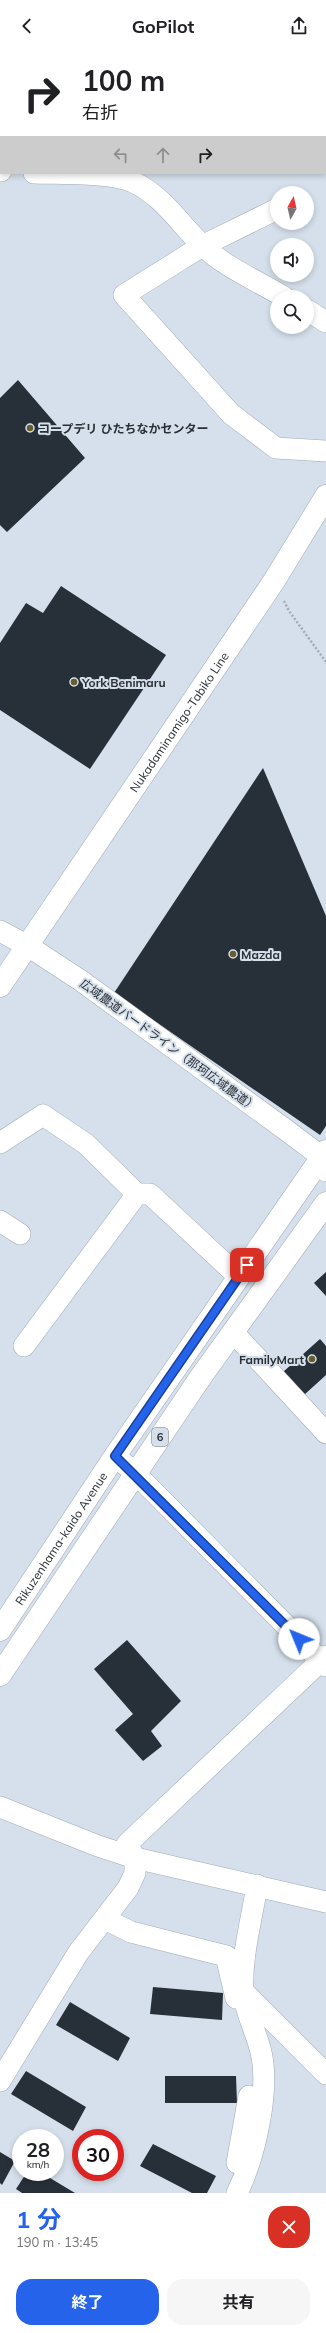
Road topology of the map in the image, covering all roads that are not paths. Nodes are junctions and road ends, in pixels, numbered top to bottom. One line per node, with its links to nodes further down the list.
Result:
1 (54, 174): 2 (street)
2 (131, 177): 4 (street)
3 (270, 212): 4 (street)
4 (202, 246): 5 (street); 8 (street)
5 (272, 290)
6 (314, 314): 7 (street)
7 (326, 322)
8 (326, 451)
9 (326, 496): 11 (main road, Nukadaminamigo-Tabiko Line)
10 (0, 931): 11 (street, 広域農道バードライン（那珂広域農道）)
11 (28, 946): 12 (main road, Nukadaminamigo-Tabiko Line); 14 (street, 広域農道バードライン（那珂広域農道）)
12 (0, 986)
13 (0, 1143): 15 (street)
14 (324, 1160): 19 (main road, Rikuzenhama-kaido Avenue / 6)
15 (137, 1194): 19 (street); 21 (street)
16 (326, 1203): 20 (main road, 6)
17 (0, 1221): 18 (street)
18 (20, 1234)
19 (239, 1277): 23 (main road, Rikuzenhama-kaido Avenue / 6)
20 (233, 1332): 22 (street); 24 (main road, 6)
21 (24, 1346)
22 (326, 1433)
23 (115, 1456): 24 (street); 25 (main road, Rikuzenhama-kaido Avenue / 6)
24 (135, 1473): 26 (street); 27 (main road, 6)
25 (0, 1630)
26 (324, 1661): 29 (street)
27 (0, 1675)
28 (0, 1807): 29 (street)
29 (135, 1858): 30 (street); 32 (street)
30 (257, 1885): 31 (street); 34 (street)
31 (326, 1902)
32 (105, 1919): 33 (street); 37 (street)
33 (226, 1956): 34 (street); 38 (street)
34 (244, 1968): 35 (street)
35 (243, 1991): 36 (street); 39 (street)
36 (326, 2074)
37 (0, 2081)
38 (224, 2193)
39 (237, 2193)

